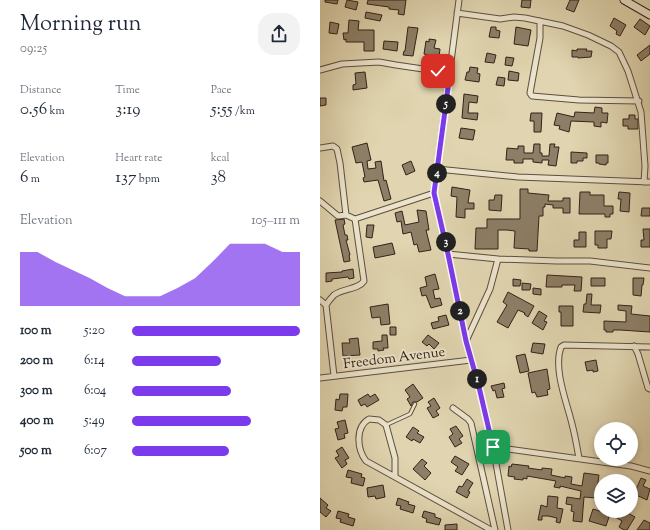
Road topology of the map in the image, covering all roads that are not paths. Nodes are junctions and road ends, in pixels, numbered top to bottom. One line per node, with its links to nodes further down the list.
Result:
1 (459, 0): 3 (street)
2 (624, 0): 4 (street)
3 (457, 13): 5 (street); 7 (street)
4 (650, 15)
5 (540, 21): 8 (street); 8 (street)
6 (320, 70): 7 (street)
7 (450, 73): 10 (street)
8 (639, 101): 11 (street)
9 (320, 148): 15 (street)
10 (437, 170): 11 (street); 13 (street)
11 (644, 182): 12 (street)
12 (650, 182)
13 (434, 193): 16 (street); 17 (street)
14 (320, 201): 15 (street)
15 (346, 215): 16 (street)
16 (355, 219): 21 (street)
17 (448, 254): 18 (street); 22 (street)
18 (498, 259): 19 (street); 22 (street)
19 (650, 268)
20 (320, 300): 21 (street)
21 (326, 305): 26 (street)
22 (466, 341): 25 (street)
23 (634, 346): 24 (street); 28 (street); 33 (street)
24 (650, 347)
25 (471, 360): 26 (street, Freedom Avenue); 32 (street)
26 (334, 376): 27 (street, Freedom Avenue)
27 (320, 378)
28 (650, 389)
29 (416, 404): 31 (lane)
30 (453, 408): 37 (street)
31 (386, 425): 35 (street); 35 (street)
32 (493, 447): 33 (street); 38 (street)
33 (579, 458): 34 (street)
34 (650, 471)
35 (395, 476): 36 (street)
36 (491, 530)
37 (495, 530)
38 (508, 530)

